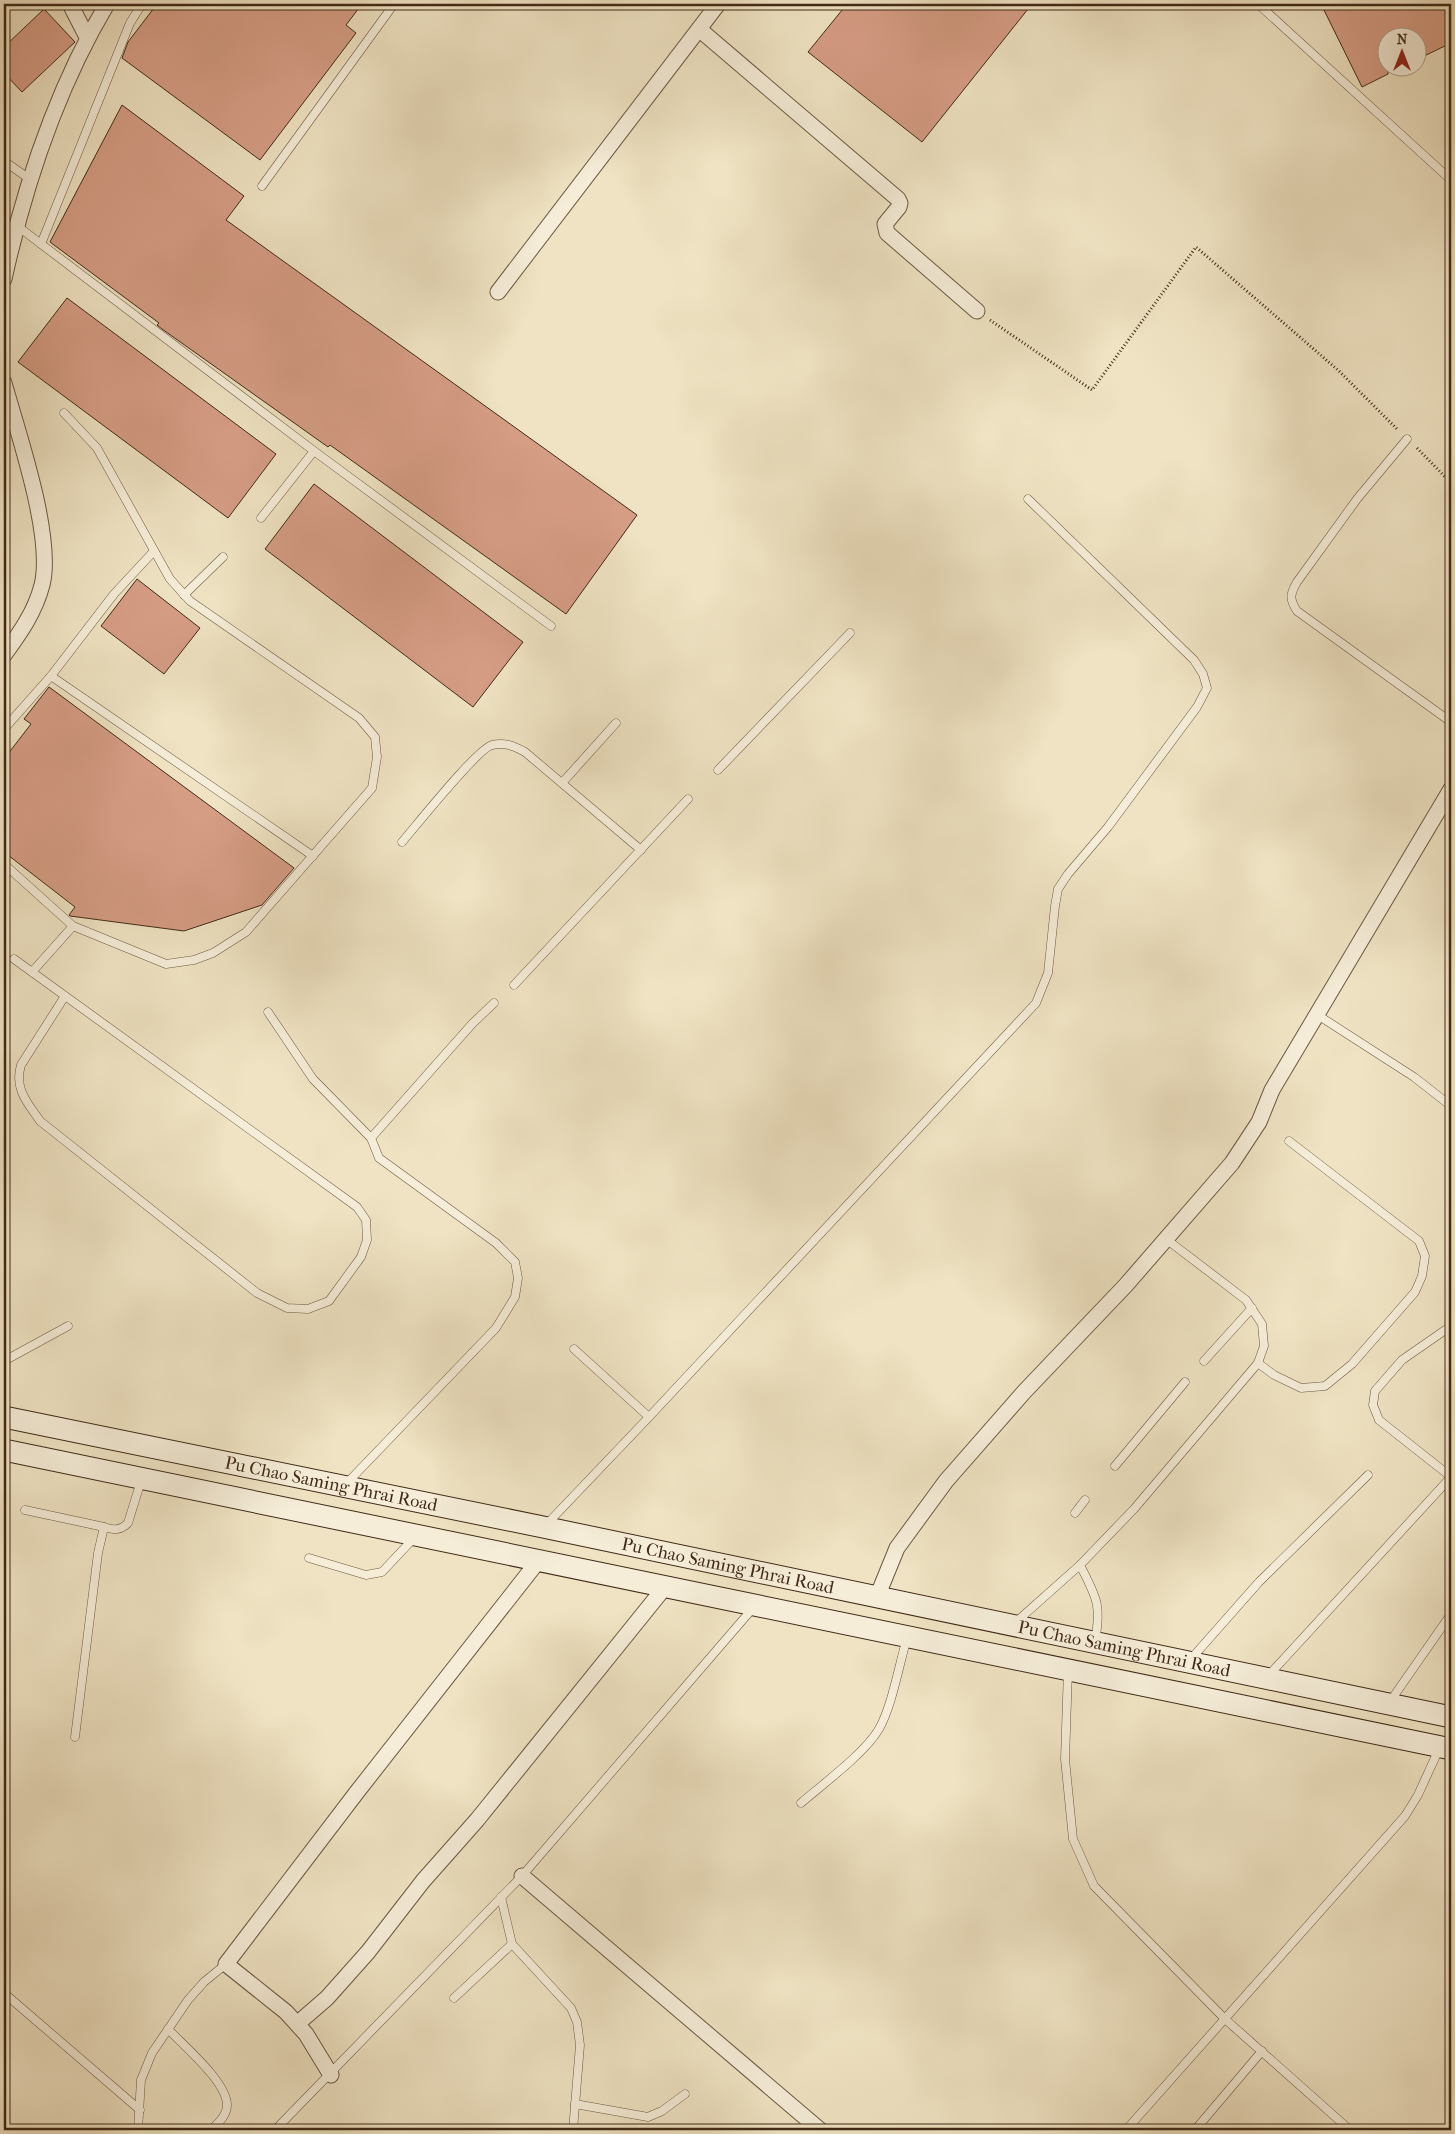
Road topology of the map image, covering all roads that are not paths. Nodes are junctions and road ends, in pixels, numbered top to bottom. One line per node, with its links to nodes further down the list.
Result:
1 (70, 4): 8 (street)
2 (107, 4): 8 (street)
3 (142, 4): 14 (lane)
4 (394, 4): 12 (lane)
5 (718, 4): 7 (street)
6 (1258, 4): 11 (lane)
7 (699, 29): 16 (street); 17 (street)
8 (87, 37): 10 (street)
9 (4, 161): 10 (lane)
10 (31, 180): 13 (street)
11 (1451, 180)
12 (262, 186)
13 (16, 225): 14 (lane); 15 (street)
14 (41, 244): 21 (lane)
15 (4, 279)
16 (498, 292)
17 (977, 311)
18 (4, 383): 29 (street)
19 (64, 413): 24 (lane)
20 (1407, 438): 31 (lane)
21 (314, 452): 23 (lane); 27 (lane)
22 (1028, 499): 63 (lane)
23 (261, 518)
24 (154, 551): 26 (lane); 30 (lane)
25 (223, 557): 26 (lane)
26 (184, 595): 40 (lane)
27 (551, 626)
28 (850, 633): 34 (lane)
29 (4, 655)
30 (51, 676): 33 (lane); 40 (lane)
31 (1451, 722)
32 (616, 723): 35 (lane)
33 (4, 729)
34 (718, 770)
35 (562, 783): 38 (lane); 39 (lane)
36 (1451, 789): 49 (street)
37 (688, 799): 39 (lane)
38 (402, 842)
39 (640, 850): 45 (lane)
40 (313, 856): 42 (lane)
41 (4, 864): 42 (lane)
42 (73, 926): 44 (lane)
43 (14, 959): 44 (lane)
44 (32, 972): 46 (lane)
45 (514, 985)
46 (65, 996): 46 (lane)
47 (494, 1003): 51 (lane)
48 (268, 1012): 51 (lane)
49 (1316, 1014): 50 (lane); 53 (street)
50 (1451, 1106)
51 (371, 1138): 69 (lane)
52 (1289, 1141): 60 (lane)
53 (1166, 1239): 54 (lane); 80 (street)
54 (1252, 1308): 59 (lane); 60 (lane)
55 (68, 1326): 58 (lane)
56 (1451, 1326): 67 (lane)
57 (574, 1349): 63 (lane)
58 (4, 1361)
59 (1204, 1361)
60 (1258, 1364): 78 (lane)
61 (1185, 1382): 65 (lane)
62 (4, 1417): 69 (main road, Pu Chao Saming Phrai Road)
63 (649, 1417): 74 (lane)
64 (4, 1450): 68 (main road, Pu Chao Saming Phrai Road)
65 (1115, 1466)
66 (1368, 1475): 87 (lane)
67 (1451, 1477): 89 (lane)
68 (142, 1479): 73 (lane); 75 (main road, Pu Chao Saming Phrai Road)
69 (344, 1487): 74 (main road, Pu Chao Saming Phrai Road)
70 (1085, 1500): 72 (lane)
71 (25, 1510): 73 (lane)
72 (1075, 1513)
73 (104, 1527): 93 (lane)
74 (543, 1527): 80 (main road, Pu Chao Saming Phrai Road)
75 (415, 1536): 76 (lane); 77 (main road, Pu Chao Saming Phrai Road)
76 (309, 1558)
77 (539, 1560): 79 (main road, Pu Chao Saming Phrai Road); 99 (street)
78 (1080, 1565): 83 (lane); 86 (lane)
79 (665, 1587): 81 (main road, Pu Chao Saming Phrai Road); 103 (street)
80 (877, 1597): 83 (main road, Pu Chao Saming Phrai Road); 84 (main road)
81 (756, 1605): 84 (main road, Pu Chao Saming Phrai Road); 96 (lane)
82 (1451, 1614): 91 (lane)
83 (1013, 1625): 86 (main road, Pu Chao Saming Phrai Road)
84 (870, 1628): 85 (main road, Pu Chao Saming Phrai Road)
85 (908, 1636): 88 (main road, Pu Chao Saming Phrai Road); 95 (lane)
86 (1094, 1642): 87 (main road, Pu Chao Saming Phrai Road)
87 (1193, 1664): 89 (main road, Pu Chao Saming Phrai Road); 90 (main road)
88 (1068, 1669): 90 (main road, Pu Chao Saming Phrai Road); 102 (lane)
89 (1265, 1680): 91 (main road, Pu Chao Saming Phrai Road)
90 (1192, 1694): 94 (main road, Pu Chao Saming Phrai Road)
91 (1388, 1704): 92 (main road, Pu Chao Saming Phrai Road)
92 (1451, 1717)
93 (75, 1737)
94 (1446, 1748): 102 (lane)
95 (801, 1803)
96 (522, 1876): 97 (lane); 114 (street)
97 (502, 1897): 98 (lane); 106 (lane)
98 (512, 1944): 101 (lane); 108 (lane)
99 (226, 1964): 103 (street); 104 (lane)
100 (4, 1993): 109 (lane)
101 (454, 1998)
102 (1225, 2019): 105 (lane); 115 (lane)
103 (297, 2024): 106 (street)
104 (168, 2029): 109 (lane); 111 (lane)
105 (1262, 2051): 116 (lane); 117 (lane)
106 (331, 2075): 112 (lane)
107 (685, 2094): 108 (lane)
108 (575, 2104): 113 (lane)
109 (140, 2110): 110 (lane)
110 (138, 2130)
111 (211, 2130)
112 (275, 2130)
113 (573, 2130)
114 (820, 2130)
115 (1126, 2130)
116 (1195, 2130)
117 (1350, 2130)

